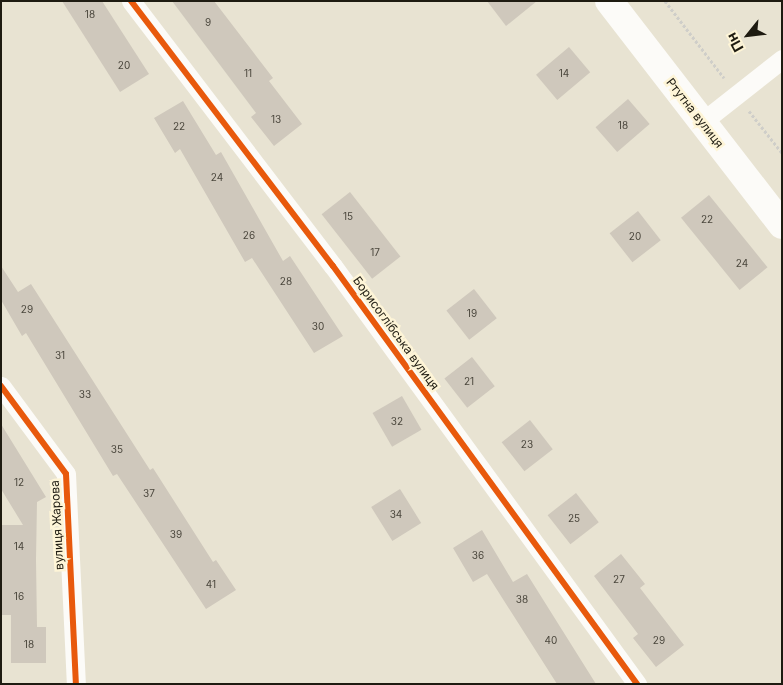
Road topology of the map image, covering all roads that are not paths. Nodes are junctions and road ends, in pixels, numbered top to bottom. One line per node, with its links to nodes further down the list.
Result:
1 (131, 1): 8 (street, Борисоглібська вулиця)
2 (609, 1): 4 (main road, Ртутна вулиця)
3 (782, 59): 4 (street)
4 (702, 122): 5 (main road, Ртутна вулиця)
5 (782, 225)
6 (1, 386): 7 (street, вулиця Жарова)
7 (76, 684)
8 (637, 684)

